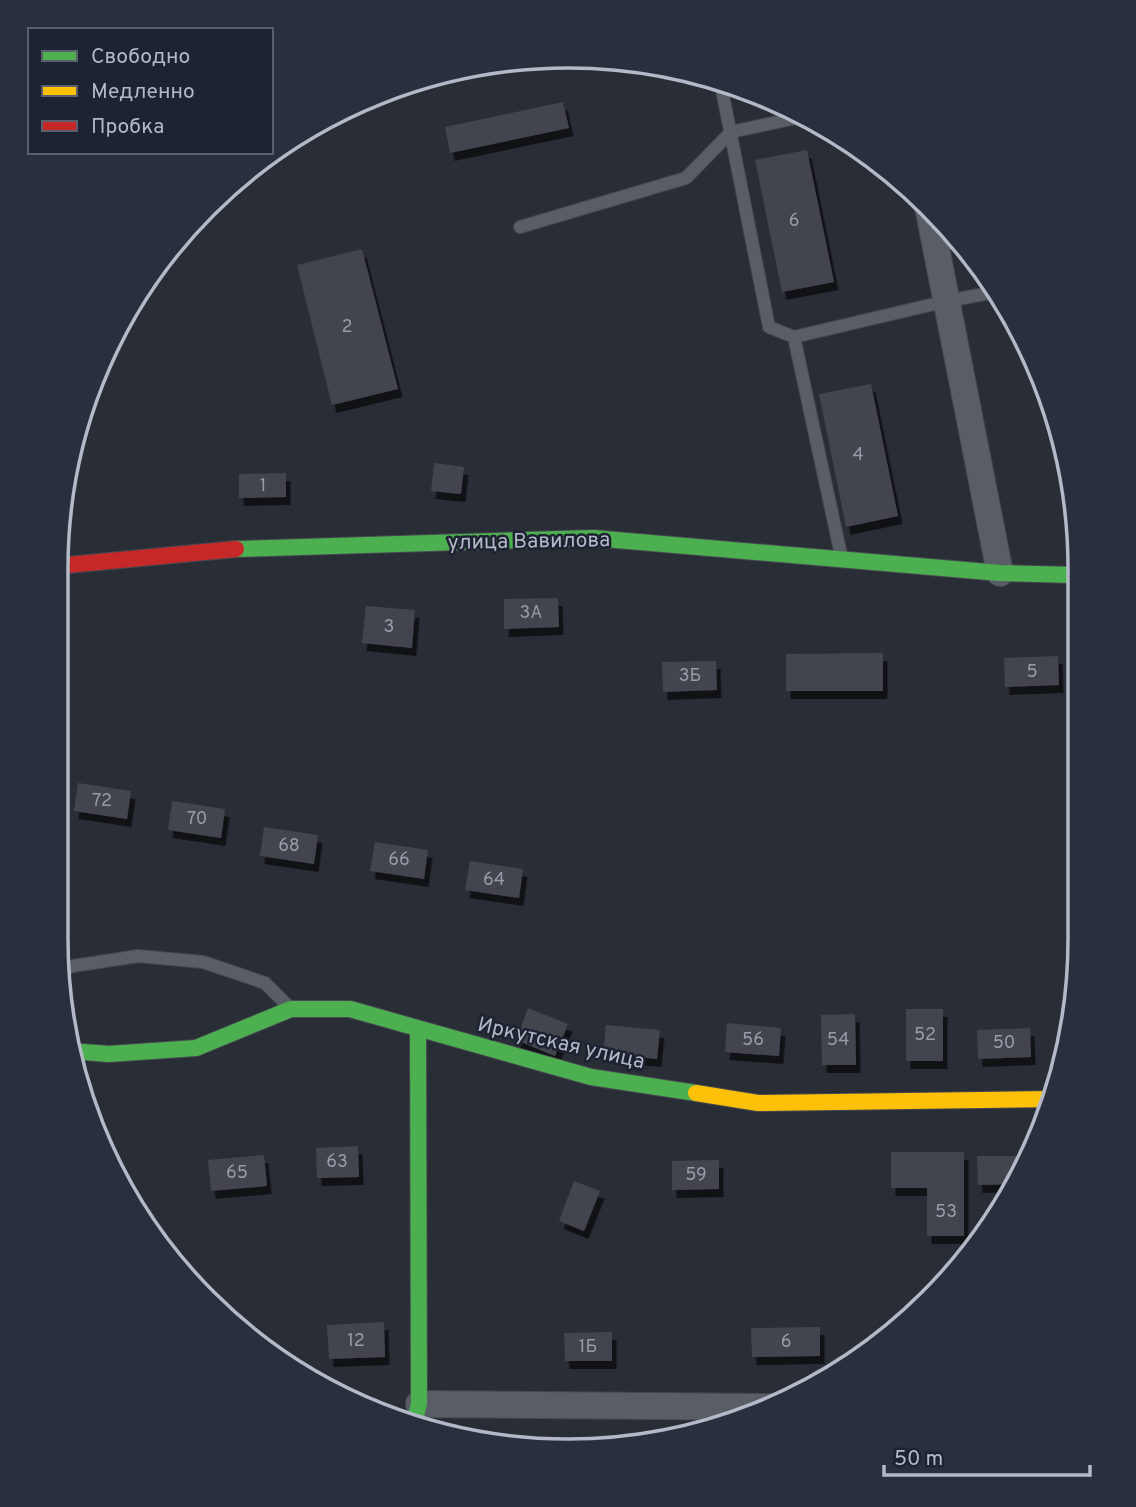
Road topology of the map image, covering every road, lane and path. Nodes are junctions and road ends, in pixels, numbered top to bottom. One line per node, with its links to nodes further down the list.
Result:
1 (723, 93): 3 (lane)
2 (788, 120): 3 (lane)
3 (731, 132): 5 (lane); 8 (lane)
4 (932, 226): 7 (street)
5 (520, 227)
6 (986, 294): 7 (lane)
7 (947, 301): 8 (lane); 11 (street)
8 (794, 337): 9 (lane)
9 (841, 559): 10 (street, улица Вавилова); 11 (street, улица Вавилова)
10 (68, 565)
11 (1000, 573): 12 (street, улица Вавилова)
12 (1068, 575)
13 (69, 968): 14 (lane)
14 (290, 1009): 15 (street, Иркутская улица); 16 (street, Иркутская улица)
15 (418, 1030): 17 (street, Иркутская улица); 19 (street)
16 (81, 1052)
17 (1041, 1099)
18 (741, 1408): 19 (street)
19 (416, 1413)

